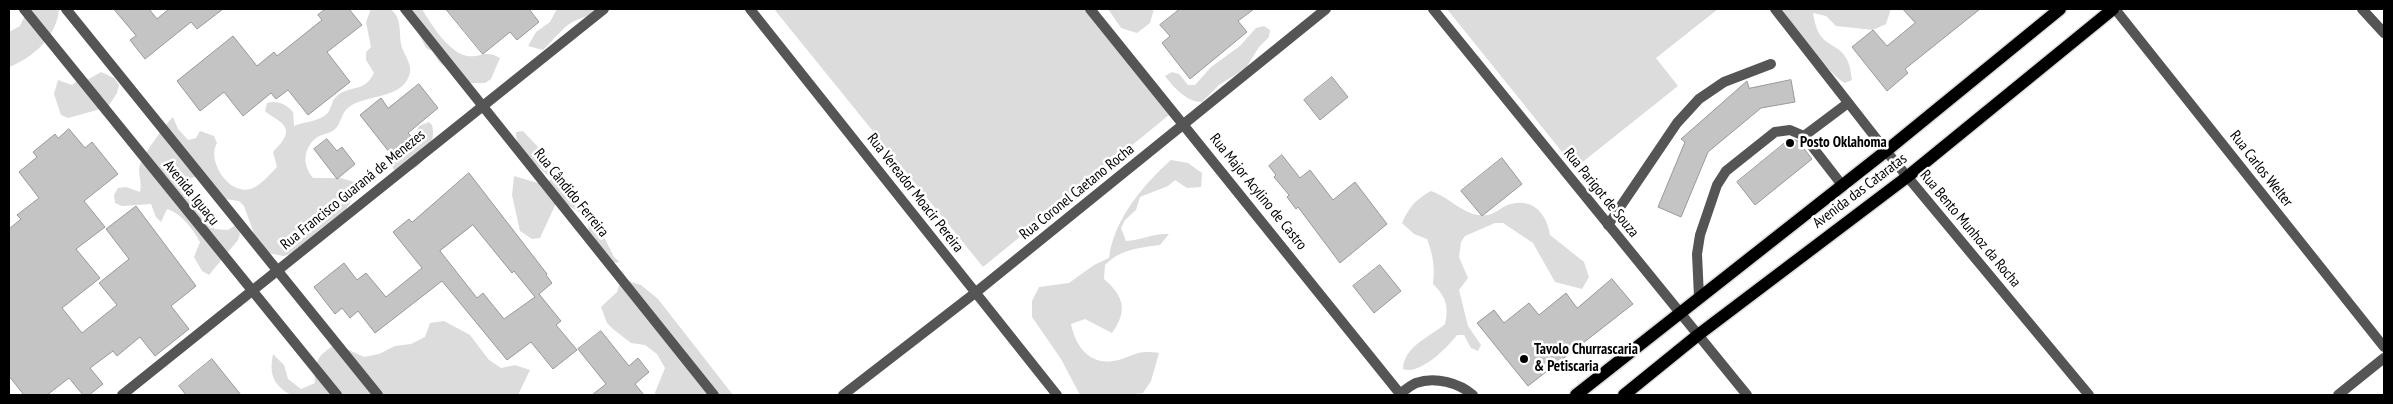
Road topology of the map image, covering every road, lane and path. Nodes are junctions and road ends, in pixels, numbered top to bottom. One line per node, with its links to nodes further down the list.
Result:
1 (24, 9): 24 (street, Avenida Iguaçu)
2 (66, 9): 23 (street, Avenida Iguaçu)
3 (405, 9): 16 (street, Rua Cândido Ferreira)
4 (604, 9): 16 (street, Rua Francisco Guaraná de Menezes)
5 (750, 9): 25 (street, Rua Vereador Moacir Pereira)
6 (1090, 9): 17 (street, Rua Major Acylino de Castro)
7 (1326, 9): 17 (street, Rua Coronel Caetano Rocha)
8 (1434, 9): 22 (street, Rua Parigot de Souza)
9 (1775, 9): 15 (street, Rua Bento Munhoz da Rocha)
10 (2060, 9): 19 (main road, Avenida das Cataratas)
11 (2114, 9): 20 (main road, Avenida das Cataratas); 29 (street, Rua Carlos Welter)
12 (2362, 9): 13 (street)
13 (2384, 33)
14 (1771, 64): 22 (street)
15 (1848, 103): 18 (street); 19 (street, Rua Bento Munhoz da Rocha)
16 (482, 105): 23 (street, Rua Francisco Guaraná de Menezes); 34 (street, Rua Cândido Ferreira)
17 (1184, 125): 25 (street, Rua Coronel Caetano Rocha); 37 (street, Rua Major Acylino de Castro)
18 (1804, 136): 21 (street); 26 (street)
19 (1886, 151): 20 (street, Rua Bento Munhoz da Rocha); 21 (main road, Avenida das Cataratas)
20 (1907, 177): 28 (main road, Avenida das Cataratas); 42 (street, Rua Bento Munhoz da Rocha)
21 (1842, 185): 26 (main road, Avenida das Cataratas)
22 (1608, 225): 27 (street, Rua Parigot de Souza)
23 (279, 271): 24 (street, Rua Francisco Guaraná de Menezes); 33 (street, Avenida Iguaçu)
24 (252, 292): 31 (street, Rua Francisco Guaraná de Menezes); 32 (street, Avenida Iguaçu)
25 (975, 293): 35 (street, Rua Coronel Caetano Rocha); 36 (street, Rua Vereador Moacir Pereira)
26 (1699, 297): 27 (main road, Avenida das Cataratas)
27 (1678, 313): 28 (street, Rua Parigot de Souza); 39 (main road, Avenida das Cataratas)
28 (1698, 335): 40 (main road, Avenida das Cataratas); 41 (street, Rua Parigot de Souza)
29 (2384, 348)
30 (2384, 358): 43 (street)
31 (122, 395)
32 (337, 395)
33 (378, 395)
34 (714, 395)
35 (843, 395)
36 (1057, 395)
37 (1400, 395): 38 (street)
38 (1473, 395)
39 (1576, 395)
40 (1624, 395)
41 (1747, 395)
42 (2089, 395)
43 (2338, 395)

